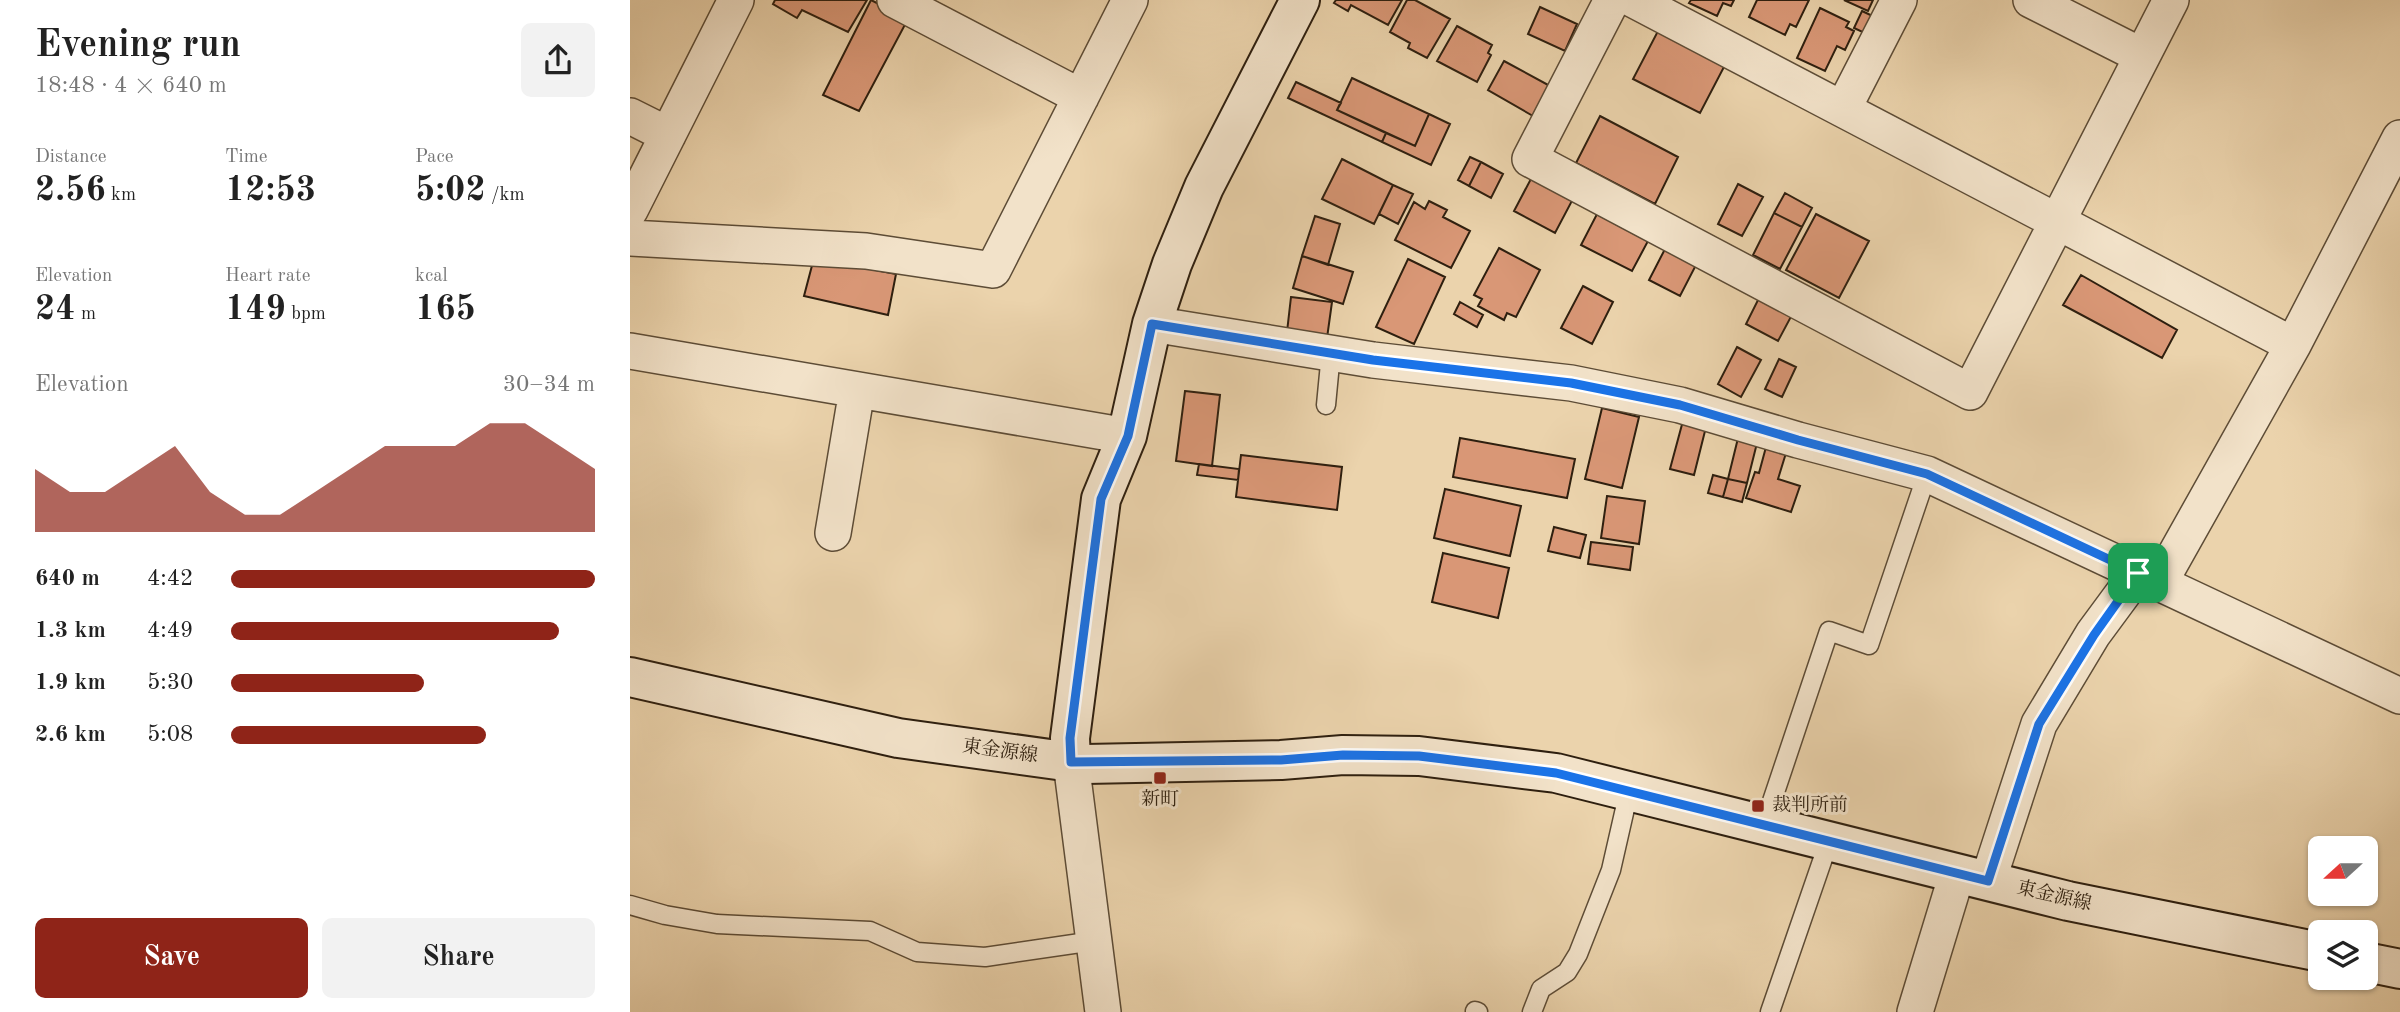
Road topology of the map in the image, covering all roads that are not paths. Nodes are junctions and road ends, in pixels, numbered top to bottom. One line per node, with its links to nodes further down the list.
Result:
1 (736, 0): 14 (street)
2 (1130, 0): 11 (street)
3 (1300, 0): 19 (main road)
4 (1612, 0): 17 (street)
5 (1634, 0): 12 (street)
6 (1899, 0): 12 (street)
7 (2031, 0): 10 (street)
8 (2171, 0): 10 (street)
9 (906, 3): 11 (street)
10 (2142, 56): 17 (street)
11 (1081, 97): 18 (street)
12 (1843, 108): 17 (street)
13 (630, 116): 14 (street)
14 (668, 135): 16 (street)
15 (2400, 138): 20 (street)
16 (630, 210)
17 (2058, 220): 20 (street)
18 (630, 239)
19 (1152, 324): 22 (street); 25 (main road)
20 (2292, 345): 28 (street)
21 (630, 351): 23 (street)
22 (1331, 353): 24 (lane); 26 (street)
23 (857, 390): 25 (street); 27 (street)
24 (1326, 405)
25 (1128, 436): 31 (main road)
26 (1927, 474): 28 (street); 33 (lane)
27 (833, 533)
28 (2149, 578): 30 (street); 35 (street)
29 (630, 677): 31 (main road, 東金源線)
30 (2400, 696)
31 (1071, 762): 32 (main road, 東金源線); 37 (street)
32 (1629, 791): 33 (main road, 東金源線); 42 (lane)
33 (1764, 825): 34 (main road, 東金源線)
34 (1829, 841): 35 (main road, 東金源線); 43 (lane)
35 (1973, 878): 38 (main road, 東金源線); 44 (street)
36 (630, 905): 37 (lane)
37 (1094, 942): 41 (street)
38 (2308, 950)
39 (2378, 964): 40 (main road)
40 (2400, 969)
41 (1102, 1012)
42 (1532, 1012)
43 (1770, 1012)
44 (1915, 1012)

